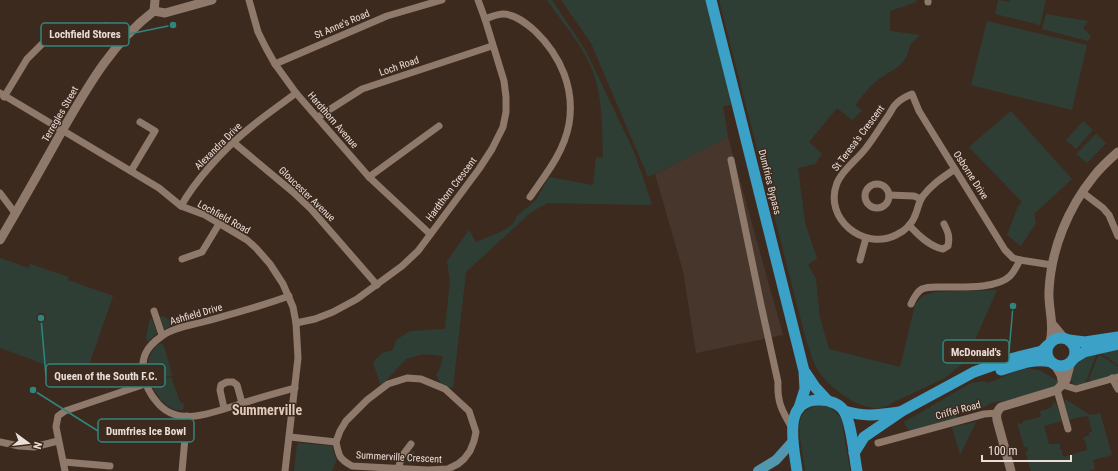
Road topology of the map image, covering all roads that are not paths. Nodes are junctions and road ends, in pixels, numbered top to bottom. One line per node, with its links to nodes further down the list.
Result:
1 (155, 0): 7 (street)
2 (212, 0): 7 (street)
3 (249, 0): 13 (street, Hardthorn Avenue)
4 (442, 0): 13 (street, St Anne's Road)
5 (478, 0): 8 (street, Hardthorn Crescent)
6 (712, 0): 58 (highway, Dumfries Bypass)
7 (154, 11): 11 (street, Terregles Street)
8 (485, 19): 12 (street, Hardthorn Crescent); 30 (street)
9 (106, 26): 11 (street)
10 (45, 41): 16 (street)
11 (118, 45): 20 (street, Terregles Street)
12 (492, 46): 17 (street, Loch Road); 37 (street, Hardthorn Crescent)
13 (275, 64): 14 (street, Hardthorn Avenue)
14 (296, 93): 17 (street, Hardthorn Avenue); 21 (street, Alexandra Drive)
15 (912, 94): 24 (street, Osborne Drive); 39 (street, St Teresa's Crescent)
16 (2, 95): 20 (street, Lochfield Road)
17 (318, 117): 26 (street, Hardthorn Avenue)
18 (140, 122): 25 (street)
19 (438, 126): 26 (street)
20 (63, 131): 25 (street, Lochfield Road); 33 (street, Terregles Street)
21 (233, 142): 32 (street, Alexandra Drive); 45 (street, Gloucester Avenue)
22 (1118, 152): 27 (street)
23 (731, 160): 66 (street)
24 (955, 169): 31 (street, St Teresa's Crescent); 43 (street, Osborne Drive)
25 (131, 171): 32 (street, Lochfield Road)
26 (369, 178): 37 (street, Hardthorn Avenue)
27 (1082, 192): 38 (street); 44 (street)
28 (0, 193): 33 (street)
29 (889, 195): 31 (street)
30 (530, 197)
31 (921, 199): 36 (street, St Teresa's Crescent)
32 (181, 206): 34 (street, Lochfield Road)
33 (15, 213): 40 (street, Terregles Street)
34 (219, 224): 41 (street); 46 (street, Lochfield Road)
35 (944, 224): 36 (street)
36 (909, 225): 39 (street, St Teresa's Crescent)
37 (430, 234): 45 (street, Hardthorn Crescent)
38 (1118, 236)
39 (866, 238): 42 (street)
40 (0, 240)
41 (182, 259)
42 (860, 260)
43 (1020, 260): 44 (street, Osborne Drive); 47 (street)
44 (1052, 265): 50 (street)
45 (377, 285): 49 (street, Hardthorn Crescent)
46 (289, 296): 49 (street, Lochfield Road); 51 (street, Ashfield Drive)
47 (911, 304)
48 (154, 311): 51 (street)
49 (296, 323): 62 (street, Lochfield Road)
50 (1053, 325): 53 (street); 54 (street)
51 (162, 335): 61 (street, Ashfield Drive)
52 (1118, 337): 53 (highway)
53 (1066, 339): 54 (highway); 56 (highway)
54 (1049, 344): 57 (highway); 60 (highway)
55 (1118, 344): 56 (highway)
56 (1072, 360): 57 (highway); 63 (street)
57 (1053, 363): 60 (highway); 63 (street)
58 (804, 371): 65 (highway, Dumfries Bypass); 69 (highway, Dumfries Bypass)
59 (1115, 378): 63 (street, Criffel Road); 64 (street)
60 (955, 383): 71 (highway)
61 (145, 384): 73 (street, Ashfield Drive); 77 (street)
62 (295, 388): 67 (street, Ashfield Drive); 76 (street, Lochfield Road)
63 (1060, 388): 72 (street, Criffel Road); 75 (street)
64 (1118, 389)
65 (827, 400): 69 (highway); 70 (highway, Dumfries Bypass)
66 (779, 402): 69 (street); 74 (street)
67 (242, 403): 68 (street, Ashfield Drive); 68 (street)
68 (224, 408): 73 (street, Ashfield Drive)
69 (798, 409): 74 (highway, Dumfries Bypass)
70 (844, 411): 71 (highway); 83 (highway)
71 (902, 411): 83 (highway)
72 (997, 412): 81 (street, Criffel Road); 94 (street)
73 (187, 416): 89 (street)
74 (792, 428): 78 (highway)
75 (1068, 429)
76 (290, 437): 80 (street); 90 (street, Lochfield Road)
77 (58, 441): 79 (street); 84 (street)
78 (793, 441): 91 (main road); 92 (highway)
79 (0, 442)
80 (336, 442): 86 (street, Summerville Crescent); 87 (street, Summerville Crescent)
81 (878, 443)
82 (411, 444): 86 (street)
83 (854, 453): 93 (highway)
84 (64, 462): 85 (street); 88 (street)
85 (110, 466)
86 (398, 469): 87 (street, Summerville Crescent)
87 (427, 470)
88 (65, 471)
89 (182, 471)
90 (285, 471)
91 (758, 471)
92 (797, 471)
93 (857, 471)
94 (1011, 471)

